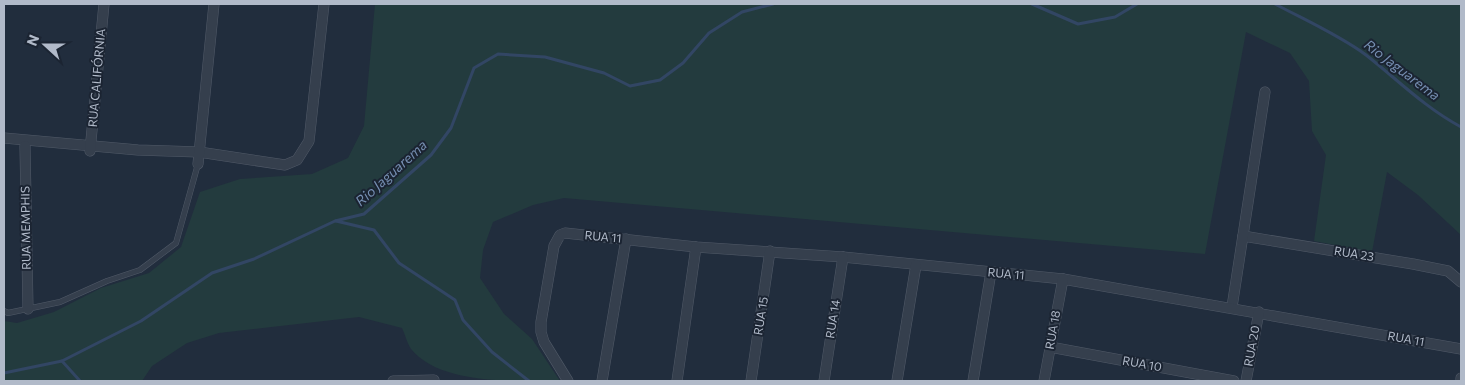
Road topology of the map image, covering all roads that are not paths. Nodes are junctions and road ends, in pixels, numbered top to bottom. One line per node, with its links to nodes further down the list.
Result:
1 (104, 4): 8 (street, RUA CALIFÓRNIA)
2 (214, 4): 9 (street)
3 (324, 4): 9 (street)
4 (1265, 92): 11 (street)
5 (4, 138): 8 (street)
6 (4, 144): 7 (street)
7 (24, 146): 8 (street); 21 (street, RUA MEMPHIS)
8 (90, 149): 9 (street)
9 (199, 152): 10 (street)
10 (198, 164): 21 (lane)
11 (1243, 236): 19 (street, RUA 23); 20 (street)
12 (626, 239): 13 (street, RUA 11); 28 (street, RUA 11); 29 (street)
13 (696, 246): 14 (street, RUA 11); 30 (street)
14 (770, 252): 15 (street, RUA 11); 31 (street, RUA 15)
15 (843, 257): 16 (street, RUA 11); 32 (street, RUA 14)
16 (916, 264): 17 (street, RUA 11); 33 (street)
17 (991, 272): 18 (street, RUA 11); 34 (street)
18 (1062, 279): 20 (street, RUA 11); 24 (street, RUA 18)
19 (1461, 282)
20 (1232, 307): 23 (street, RUA 11)
21 (28, 309): 22 (lane)
22 (4, 311)
23 (1259, 312): 25 (street, RUA 11); 37 (street, RUA 20)
24 (1050, 347): 35 (street, RUA 18); 36 (street, RUA 10)
25 (1461, 349)
26 (434, 380): 27 (street)
27 (393, 381)
28 (568, 381)
29 (602, 381)
30 (677, 381)
31 (751, 381)
32 (824, 381)
33 (897, 381)
34 (973, 381)
35 (1044, 381)
36 (1234, 381)
37 (1246, 381)

